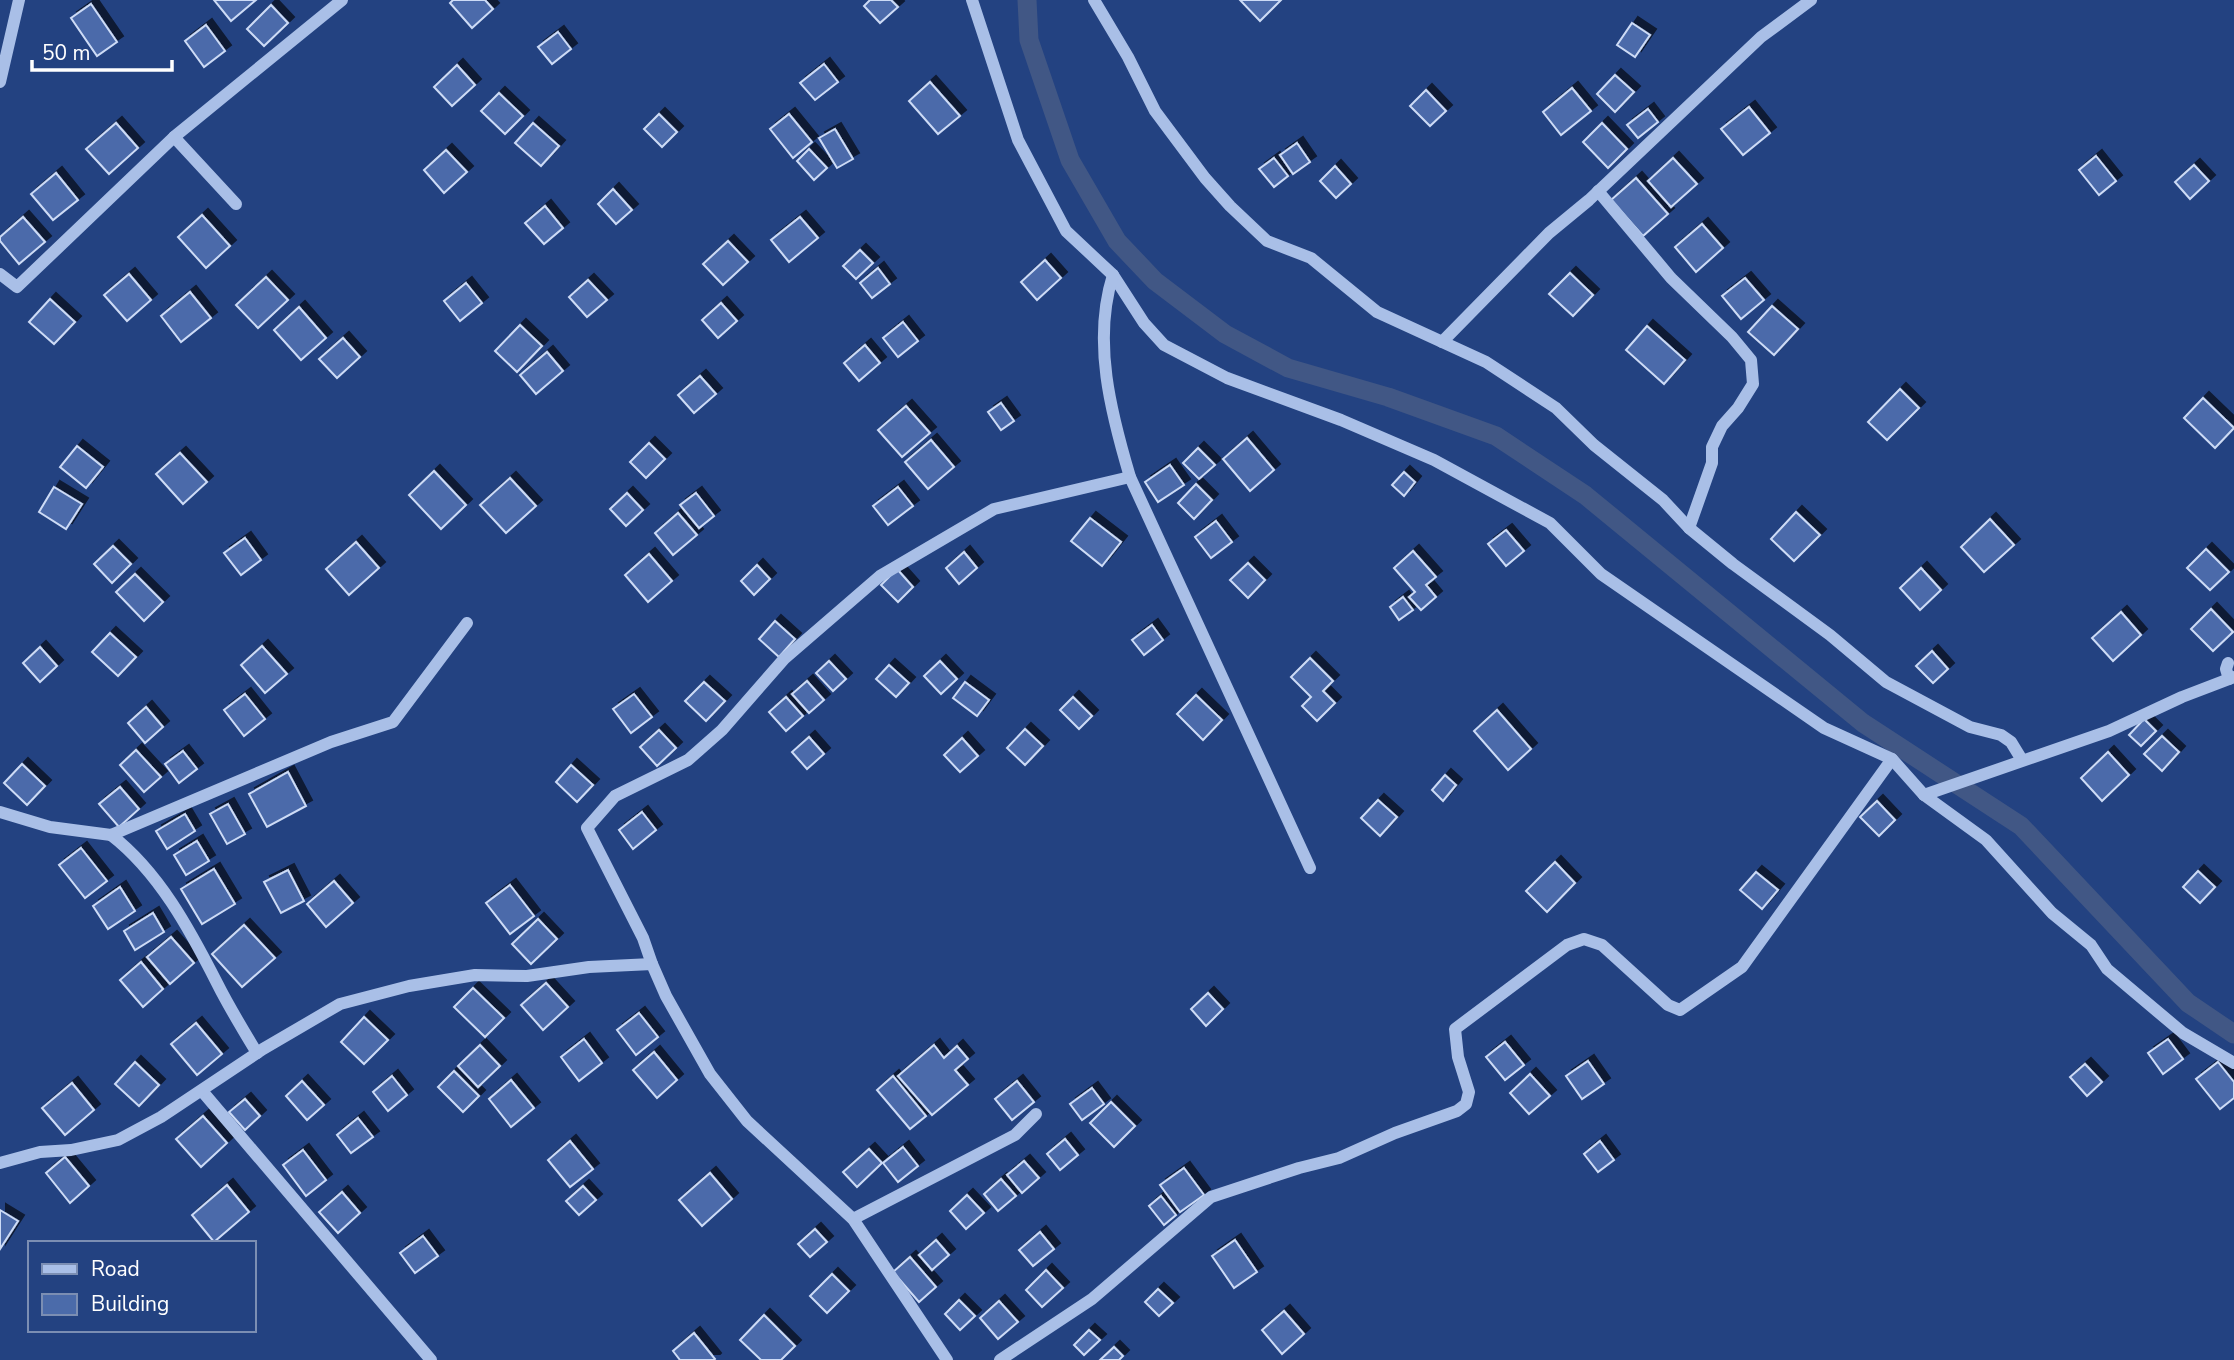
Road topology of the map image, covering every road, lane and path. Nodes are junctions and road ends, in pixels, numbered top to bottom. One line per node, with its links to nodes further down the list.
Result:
1 (19, 0): 6 (street)
2 (342, 0): 7 (street)
3 (972, 0): 11 (street)
4 (1094, 0): 12 (street)
5 (1811, 0): 8 (street)
6 (0, 82)
7 (174, 137): 9 (street); 10 (street)
8 (1598, 191): 12 (street); 14 (street)
9 (236, 204)
10 (0, 274)
11 (1113, 275): 13 (street); 18 (street)
12 (1442, 342): 14 (street)
13 (1130, 477): 23 (street); 24 (street)
14 (1689, 528): 19 (street)
15 (467, 623): 22 (street)
16 (2228, 663): 17 (street)
17 (2231, 678): 19 (street)
18 (1892, 759): 20 (street); 33 (street)
19 (2022, 760): 20 (street)
20 (1924, 795): 26 (street)
21 (0, 812): 22 (street)
22 (111, 835): 25 (street)
23 (1310, 868)
24 (652, 964): 25 (street); 30 (street)
25 (257, 1053): 27 (street)
26 (2234, 1063)
27 (202, 1091): 29 (street); 31 (street)
28 (1036, 1114): 30 (street)
29 (0, 1163)
30 (852, 1219): 32 (street)
31 (431, 1360)
32 (947, 1360)
33 (1000, 1360)

